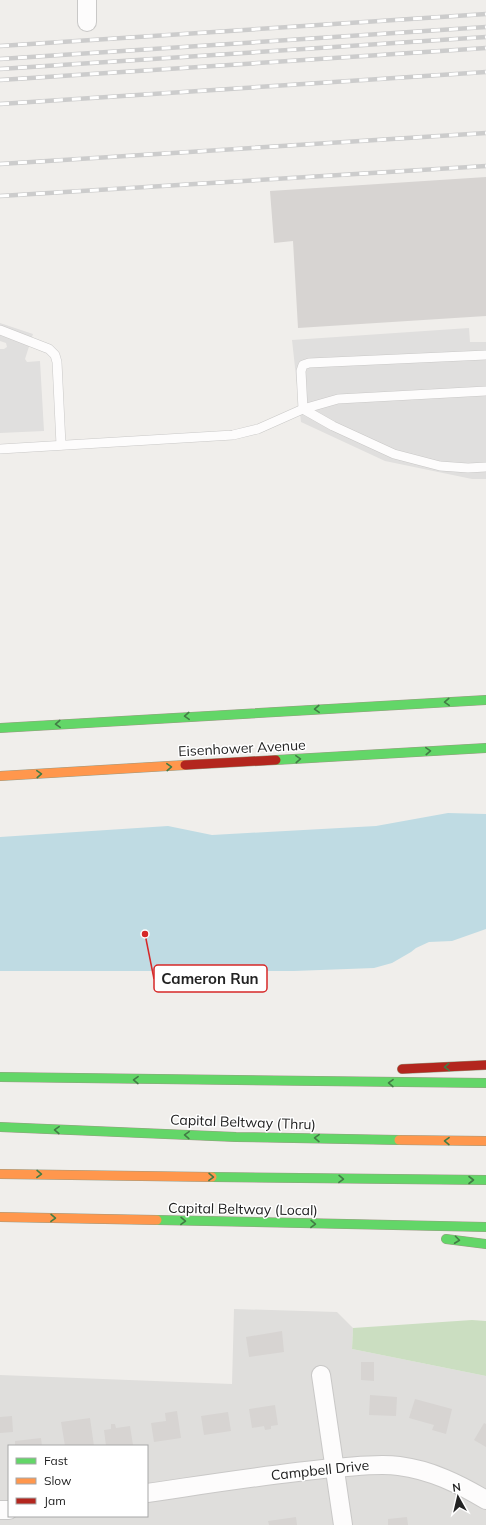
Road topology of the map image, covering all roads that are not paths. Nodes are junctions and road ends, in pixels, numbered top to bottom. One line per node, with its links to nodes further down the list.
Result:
1 (86, 0): 2 (street)
2 (88, 22)
3 (0, 330): 7 (lane)
4 (486, 355): 6 (lane)
5 (486, 391): 6 (lane)
6 (303, 409): 7 (lane); 9 (lane)
7 (61, 445): 8 (lane)
8 (0, 449)
9 (486, 467)
10 (486, 700): 11 (main road, one-way to 11)
11 (0, 728)
12 (486, 748): 13 (main road, Eisenhower Avenue, one-way to 12)
13 (0, 776)
14 (486, 1065): 15 (main road, one-way to 15)
15 (390, 1070)
16 (342, 1072): 18 (main road)
17 (0, 1077): 18 (main road, one-way to 17)
18 (175, 1080): 19 (main road, one-way to 18)
19 (486, 1084)
20 (0, 1127): 21 (main road, Capital Beltway (Thru), one-way to 20)
21 (486, 1141)
22 (0, 1174): 23 (main road, one-way to 23)
23 (486, 1180)
24 (0, 1217): 25 (main road, Capital Beltway (Local), one-way to 25)
25 (335, 1225): 26 (main road, Capital Beltway (Local)); 27 (main road)
26 (486, 1227)
27 (415, 1235)
28 (438, 1238): 29 (main road, one-way to 29)
29 (486, 1244)
30 (321, 1375): 31 (street)
31 (335, 1468): 32 (street, Campbell Drive); 33 (street, Campbell Drive); 34 (street)
32 (148, 1493)
33 (486, 1500)
34 (343, 1525)

